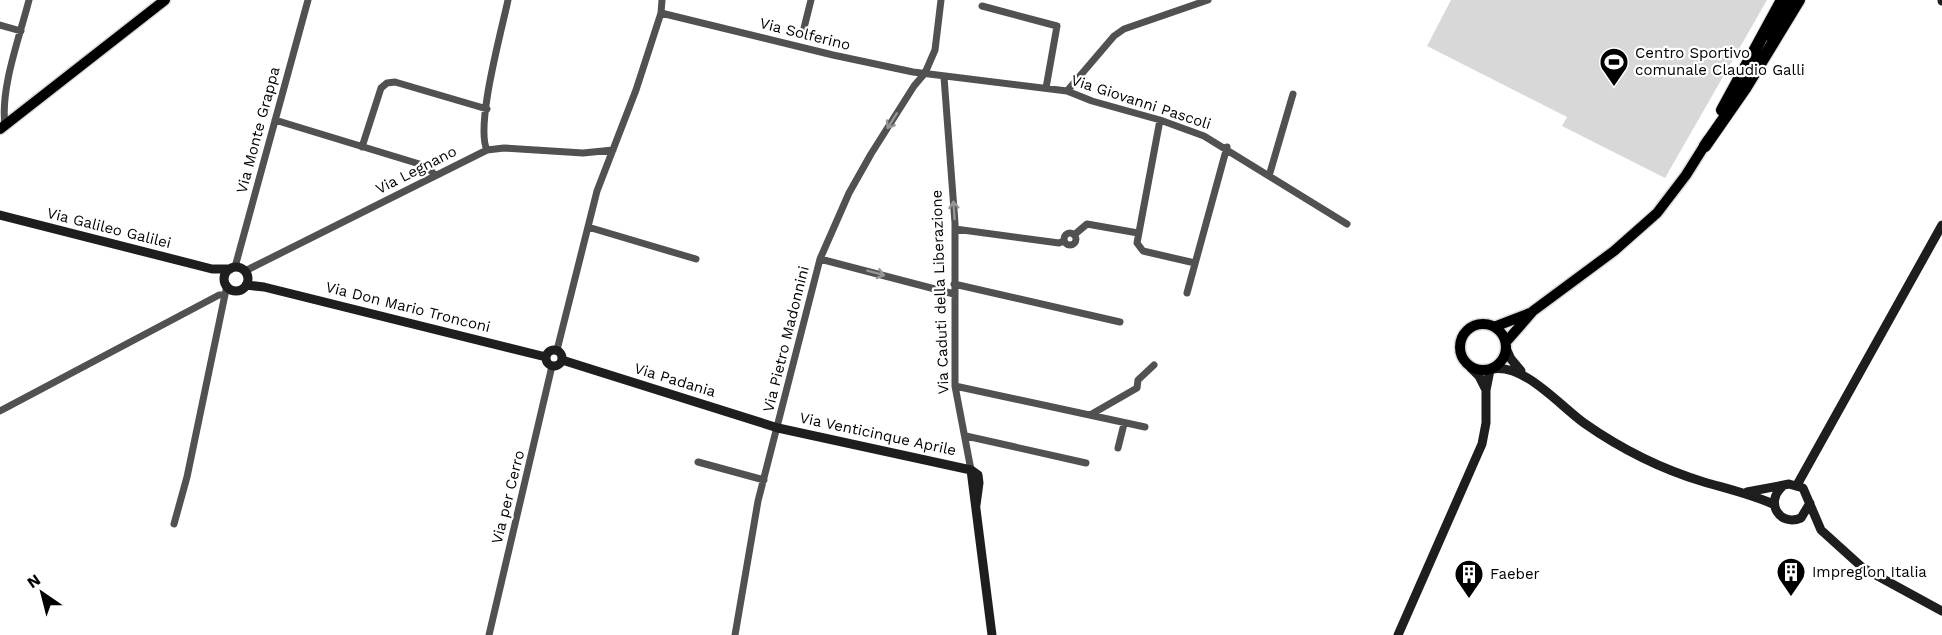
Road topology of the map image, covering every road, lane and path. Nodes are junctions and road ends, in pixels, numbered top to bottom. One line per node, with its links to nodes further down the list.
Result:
1 (29, 0): 16 (street)
2 (165, 0): 25 (main road)
3 (308, 0): 23 (street, Via Monte Grappa)
4 (508, 0): 22 (street)
5 (662, 0): 13 (street)
6 (811, 0): 15 (street)
7 (941, 0): 17 (street, Via Pietro Madonnini)
8 (1208, 0): 20 (street)
9 (1782, 0): 26 (highway)
10 (1790, 0): 26 (main road)
11 (1799, 0): 26 (highway)
12 (982, 6): 19 (street, Via Giovanni Pascoli)
13 (661, 13): 17 (street, Via Solferino); 30 (street)
14 (0, 25): 16 (street)
15 (804, 28)
16 (21, 31): 25 (street)
17 (925, 74): 18 (street, Via Solferino); 40 (street, Via Pietro Madonnini, one-way to 40)
18 (944, 77): 19 (street, Via Giovanni Pascoli); 37 (street, Via Caduti della Liberazione, one-way to 18)
19 (1046, 88): 20 (street, Via Giovanni Pascoli)
20 (1067, 91): 24 (street, Via Giovanni Pascoli)
21 (1293, 94): 32 (street)
22 (487, 110): 27 (street); 29 (street)
23 (275, 120): 27 (street); 42 (street, Via Monte Grappa)
24 (1160, 120): 28 (street, Via Giovanni Pascoli); 38 (street)
25 (3, 127)
26 (1705, 146): 49 (main road)
27 (362, 147): 31 (street)
28 (1227, 147): 32 (street, Via Giovanni Pascoli); 41 (street)
29 (487, 150): 30 (street, Via Legnano); 31 (street, Via Legnano)
30 (613, 150): 36 (street)
31 (435, 175): 44 (street, Via Legnano)
32 (1269, 176): 34 (street, Via Giovanni Pascoli)
33 (0, 215): 43 (street, Via Galileo Galilei)
34 (1347, 224)
35 (1942, 225): 74 (street)
36 (588, 226): 39 (street); 53 (street)
37 (955, 229): 38 (street); 45 (street, Via Caduti della Liberazione)
38 (1138, 233): 41 (street)
39 (696, 259)
40 (820, 259): 48 (street, one-way to 48); 66 (street, Via Pietro Madonnini)
41 (1195, 263): 47 (street)
42 (232, 268): 43 (street, Via Galileo Galilei); 44 (street); 46 (street)
43 (212, 269): 46 (street, Via Galileo Galilei)
44 (246, 278): 46 (street); 54 (street, Via Don Mario Tronconi)
45 (954, 284): 48 (street, Via Caduti della Liberazione); 50 (street)
46 (225, 286): 63 (street); 80 (street)
47 (1187, 293)
48 (954, 294): 61 (street, Via Caduti della Liberazione)
49 (1533, 312): 51 (main road); 52 (main road)
50 (1120, 322)
51 (1494, 327): 52 (main road); 58 (main road)
52 (1506, 345): 59 (main road); 60 (street)
53 (557, 350): 54 (street); 55 (street)
54 (546, 357): 57 (street)
55 (562, 360): 57 (street); 66 (street, Via Padania)
56 (1154, 365): 64 (street)
57 (552, 366): 83 (street, Via per Cerro)
58 (1471, 368): 59 (main road); 62 (street)
59 (1491, 369): 60 (street); 62 (street)
60 (1526, 377): 76 (street)
61 (955, 386): 64 (street); 68 (street, Via Caduti della Liberazione)
62 (1486, 390): 86 (street)
63 (0, 411)
64 (1090, 415): 65 (street)
65 (1124, 424): 67 (street); 69 (street)
66 (778, 428): 72 (street, Via Venticinque Aprile); 73 (street, Via Pietro Madonnini)
67 (1145, 428)
68 (966, 436): 71 (street); 72 (street, Via Caduti della Liberazione)
69 (1118, 448)
70 (698, 462): 73 (street)
71 (1086, 463)
72 (971, 470): 85 (street, Via Caduti della Liberazione)
73 (764, 480): 84 (street, Via Pietro Madonnini)
74 (1797, 485): 75 (street); 77 (street)
75 (1782, 487): 76 (street); 78 (street)
76 (1747, 492): 78 (street)
77 (1810, 503): 79 (street); 81 (street)
78 (1773, 504): 79 (street)
79 (1801, 518): 81 (street)
80 (174, 524)
81 (1817, 525): 82 (street)
82 (1942, 611)
83 (489, 635)
84 (735, 635)
85 (993, 635)
86 (1398, 635)

